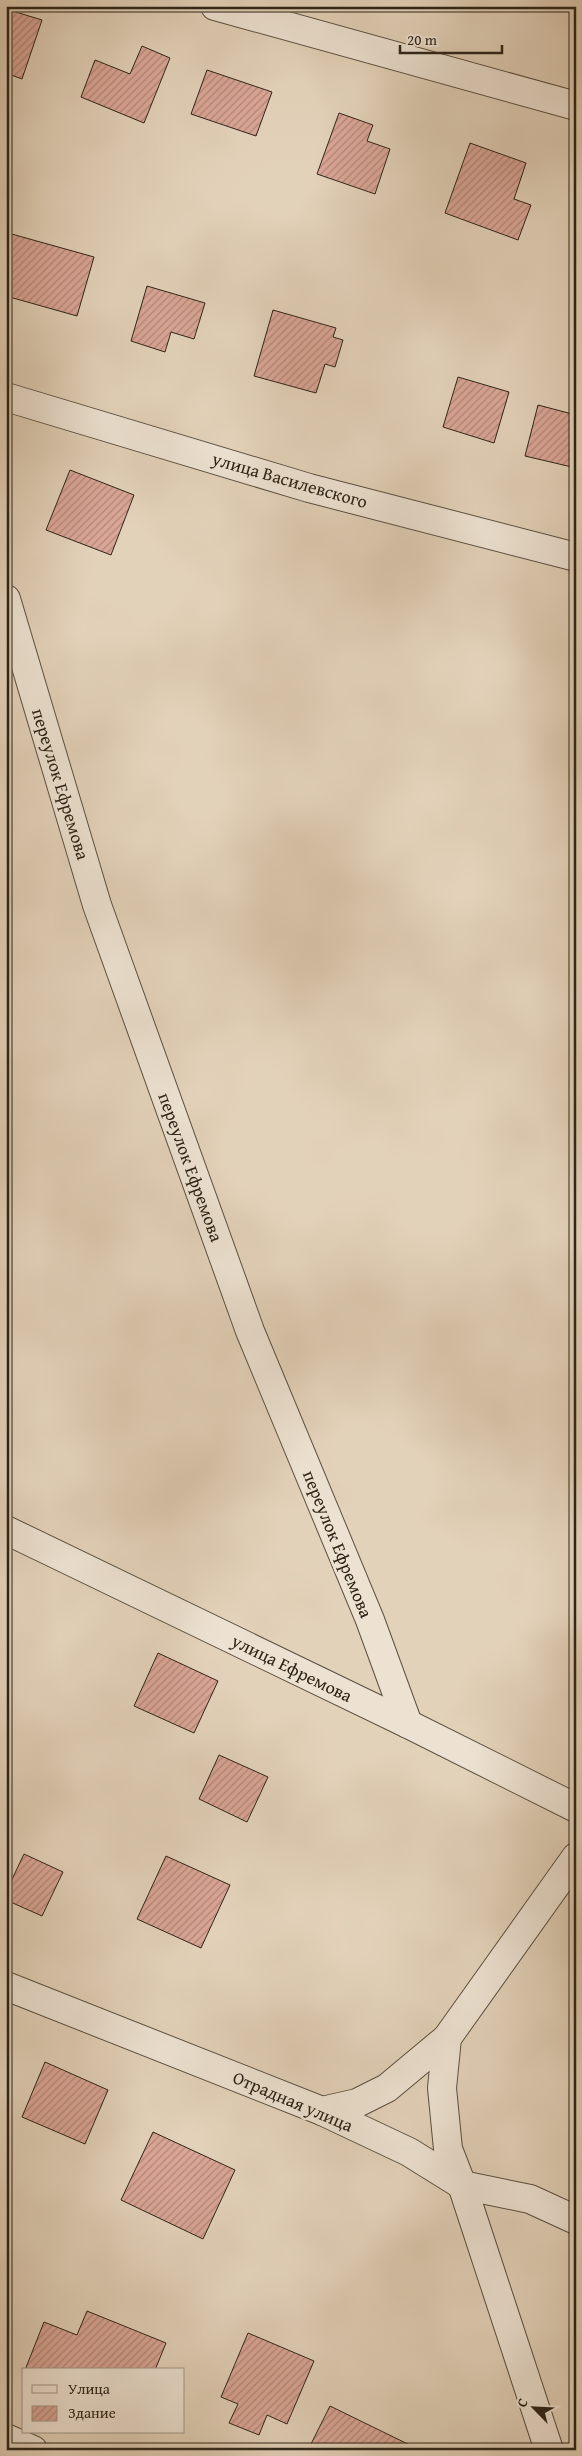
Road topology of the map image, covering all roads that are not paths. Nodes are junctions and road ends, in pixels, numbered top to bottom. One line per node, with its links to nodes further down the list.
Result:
1 (215, 6): 2 (street)
2 (576, 106)
3 (6, 397): 4 (street, улица Василевского)
4 (576, 557)
5 (6, 598): 7 (street, переулок Ефремова)
6 (6, 1530): 7 (street, улица Ефремова)
7 (408, 1724): 8 (street, улица Ефремова)
8 (576, 1808)
9 (576, 1857): 11 (street)
10 (6, 1986): 12 (street, Отрадная улица)
11 (447, 2038): 12 (street); 13 (street)
12 (322, 2111): 13 (street, Отрадная улица)
13 (462, 2185): 14 (street, Отрадная улица); 17 (street)
14 (576, 2220)
15 (6, 2438): 16 (street)
16 (34, 2450)
17 (548, 2450)

